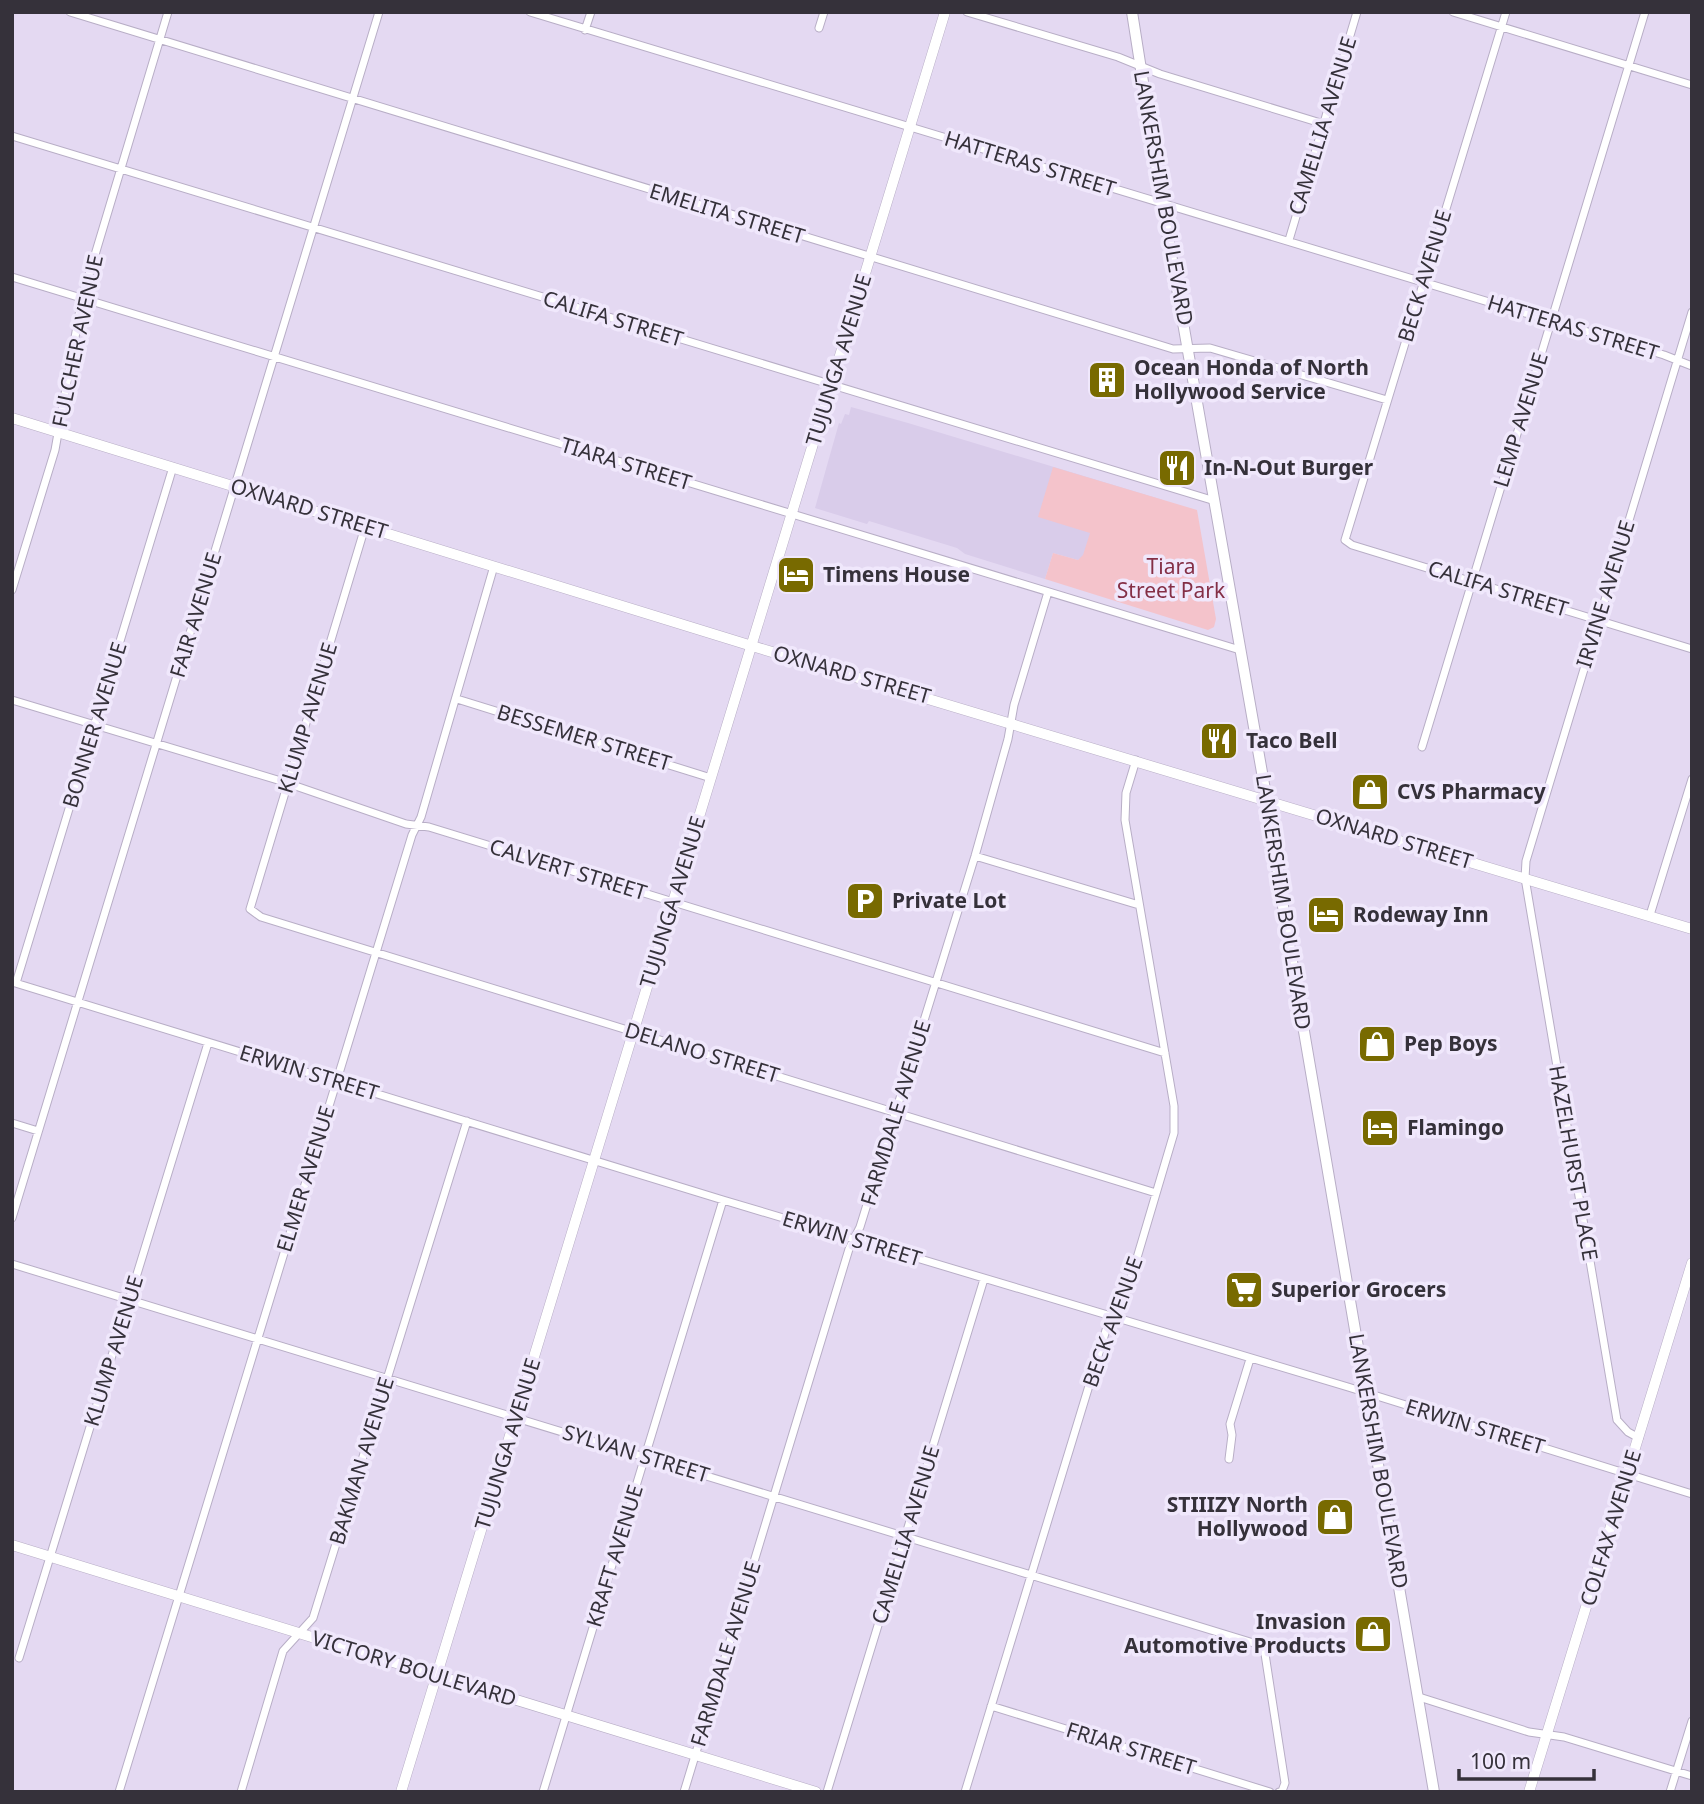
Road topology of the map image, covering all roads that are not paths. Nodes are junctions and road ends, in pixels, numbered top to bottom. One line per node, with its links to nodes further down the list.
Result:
1 (70, 12): 17 (street, EMELITA STREET)
2 (168, 12): 17 (street, FULCHER AVENUE)
3 (379, 12): 21 (street, FAIR AVENUE)
4 (530, 12): 16 (street, HATTERAS STREET)
5 (591, 12): 16 (street)
6 (824, 12): 15 (street)
7 (945, 12): 23 (main road, TUJUNGA AVENUE)
8 (967, 12): 19 (street)
9 (1132, 12): 19 (main road, LANKERSHIM BOULEVARD)
10 (1357, 12): 22 (street, CAMELLIA AVENUE)
11 (1453, 12): 14 (street)
12 (1506, 12): 14 (street, BECK AVENUE)
13 (1646, 12): 18 (street, LEMP AVENUE)
14 (1502, 27): 18 (street); 31 (street, BECK AVENUE)
15 (819, 29)
16 (585, 30): 23 (street, HATTERAS STREET)
17 (160, 40): 21 (street, EMELITA STREET); 25 (street, FULCHER AVENUE)
18 (1629, 65): 20 (street); 34 (street, LEMP AVENUE)
19 (1141, 66): 22 (street); 26 (main road, LANKERSHIM BOULEVARD)
20 (1692, 85)
21 (352, 99): 27 (street, FAIR AVENUE); 29 (street, EMELITA STREET)
22 (1324, 124): 28 (street, CAMELLIA AVENUE)
23 (910, 128): 26 (street, HATTERAS STREET); 29 (main road, TUJUNGA AVENUE)
24 (12, 136): 25 (street, CALIFA STREET)
25 (120, 169): 27 (street, CALIFA STREET); 32 (street, FULCHER AVENUE)
26 (1162, 203): 28 (street, HATTERAS STREET); 35 (main road, LANKERSHIM BOULEVARD)
27 (313, 227): 36 (street, FAIR AVENUE); 39 (street, CALIFA STREET)
28 (1289, 240): 31 (street, HATTERAS STREET)
29 (870, 257): 35 (street, EMELITA STREET); 39 (main road, TUJUNGA AVENUE)
30 (12, 277): 32 (street, TIARA STREET)
31 (1424, 282): 34 (street, HATTERAS STREET); 40 (street, BECK AVENUE)
32 (82, 298): 36 (street, TIARA STREET); 42 (street, FULCHER AVENUE)
33 (1692, 312): 37 (street, IRVINE AVENUE)
34 (1551, 321): 37 (street, HATTERAS STREET); 50 (street, LEMP AVENUE)
35 (1189, 349): 40 (street, EMELITA STREET); 45 (main road, LANKERSHIM BOULEVARD)
36 (274, 357): 44 (street, FAIR AVENUE); 46 (street, TIARA STREET)
37 (1677, 361): 38 (street, HATTERAS STREET); 53 (street, IRVINE AVENUE)
38 (1692, 366)
39 (831, 385): 45 (street, CALIFA STREET); 46 (main road, TUJUNGA AVENUE)
40 (1387, 400): 48 (street, BECK AVENUE)
41 (12, 418): 42 (main road, OXNARD STREET)
42 (59, 432): 43 (main road, OXNARD STREET); 51 (street, FULCHER AVENUE)
43 (173, 467): 44 (main road, OXNARD STREET); 60 (street, BONNER AVENUE)
44 (235, 487): 47 (main road, OXNARD STREET); 61 (street, FAIR AVENUE)
45 (1214, 501): 56 (main road, LANKERSHIM BOULEVARD)
46 (792, 514): 52 (street, TIARA STREET); 54 (main road, TUJUNGA AVENUE)
47 (365, 527): 49 (main road, OXNARD STREET); 66 (street, KLUMP AVENUE)
48 (1345, 540): 50 (street, CALIFA STREET)
49 (494, 566): 54 (main road, OXNARD STREET); 57 (street, ELMER AVENUE)
50 (1472, 582): 53 (street, CALIFA STREET); 62 (street, LEMP AVENUE)
51 (12, 590)
52 (1048, 592): 56 (street, TIARA STREET); 59 (street, FARMDALE AVENUE)
53 (1598, 620): 55 (street, CALIFA STREET); 70 (street, IRVINE AVENUE)
54 (752, 646): 59 (main road, OXNARD STREET); 64 (main road, TUJUNGA AVENUE)
55 (1692, 649)
56 (1240, 650): 67 (main road, LANKERSHIM BOULEVARD)
57 (457, 699): 64 (street, BESSEMER STREET); 68 (street, ELMER AVENUE)
58 (12, 700): 60 (street, CALVERT STREET)
59 (1012, 723): 63 (main road, OXNARD STREET); 69 (street, FARMDALE AVENUE)
60 (95, 725): 61 (street, CALVERT STREET); 77 (street, BONNER AVENUE)
61 (157, 744): 66 (street, CALVERT STREET); 79 (street, FAIR AVENUE)
62 (1422, 747)
63 (1136, 760): 67 (main road, OXNARD STREET); 72 (street, BECK AVENUE)
64 (711, 778): 71 (main road, TUJUNGA AVENUE)
65 (1692, 779): 74 (street)
66 (289, 785): 68 (street, CALVERT STREET); 73 (street, KLUMP AVENUE)
67 (1267, 801): 70 (main road, OXNARD STREET); 101 (main road, LANKERSHIM BOULEVARD)
68 (417, 825): 71 (street, CALVERT STREET); 76 (street, ELMER AVENUE)
69 (975, 856): 72 (street); 78 (street, FARMDALE AVENUE)
70 (1525, 878): 74 (main road, OXNARD STREET); 103 (street, HAZELHURST PLACE)
71 (673, 903): 78 (street, CALVERT STREET); 80 (main road, TUJUNGA AVENUE)
72 (1139, 905): 82 (street, BECK AVENUE)
73 (250, 909): 76 (street, DELANO STREET)
74 (1650, 915): 75 (main road, OXNARD STREET)
75 (1692, 929)
76 (376, 952): 80 (street, DELANO STREET); 83 (street, ELMER AVENUE)
77 (14, 982): 79 (street, ERWIN STREET)
78 (936, 984): 82 (street, CALVERT STREET); 84 (street, FARMDALE AVENUE)
79 (78, 1002): 81 (street, ERWIN STREET); 87 (street, FAIR AVENUE)
80 (634, 1032): 84 (street, DELANO STREET); 88 (main road, TUJUNGA AVENUE)
81 (208, 1043): 83 (street, ERWIN STREET); 96 (street, KLUMP AVENUE)
82 (1165, 1053): 89 (street, BECK AVENUE)
83 (336, 1082): 85 (street, ERWIN STREET); 98 (street, ELMER AVENUE)
84 (895, 1112): 89 (street, DELANO STREET); 92 (street, FARMDALE AVENUE)
85 (467, 1121): 88 (street, ERWIN STREET); 100 (street, BAKMAN AVENUE)
86 (12, 1123): 87 (street)
87 (38, 1131): 91 (street, FAIR AVENUE)
88 (594, 1160): 90 (street, ERWIN STREET); 102 (main road, TUJUNGA AVENUE)
89 (1156, 1193): 97 (street, BECK AVENUE)
90 (723, 1200): 92 (street, ERWIN STREET); 104 (street, KRAFT AVENUE)
91 (12, 1218)
92 (854, 1239): 95 (street, ERWIN STREET); 108 (street, FARMDALE AVENUE)
93 (12, 1264): 96 (street, SYLVAN STREET)
94 (1692, 1264): 103 (main road, COLFAX AVENUE)
95 (984, 1279): 97 (street, ERWIN STREET); 109 (street, CAMELLIA AVENUE)
96 (130, 1300): 98 (street, SYLVAN STREET); 111 (street, KLUMP AVENUE)
97 (1114, 1318): 99 (street, ERWIN STREET); 112 (street, BECK AVENUE)
98 (258, 1338): 100 (street, SYLVAN STREET); 113 (street, ELMER AVENUE)
99 (1250, 1359): 101 (street, ERWIN STREET); 105 (street)
100 (387, 1378): 102 (street, SYLVAN STREET); 114 (street, BAKMAN AVENUE)
101 (1366, 1393): 106 (street, ERWIN STREET); 117 (main road, LANKERSHIM BOULEVARD)
102 (516, 1418): 104 (street, SYLVAN STREET); 116 (main road, TUJUNGA AVENUE)
103 (1639, 1438): 106 (main road, COLFAX AVENUE)
104 (645, 1457): 108 (street, SYLVAN STREET); 119 (street, KRAFT AVENUE)
105 (1228, 1459)
106 (1628, 1474): 107 (street, ERWIN STREET); 121 (main road, COLFAX AVENUE)
107 (1692, 1494)
108 (775, 1496): 109 (street, SYLVAN STREET); 122 (street, FARMDALE AVENUE)
109 (906, 1535): 112 (street, SYLVAN STREET); 132 (street, CAMELLIA AVENUE)
110 (12, 1545): 111 (main road, VICTORY BOULEVARD)
111 (51, 1557): 113 (main road, VICTORY BOULEVARD); 115 (street, KLUMP AVENUE)
112 (1031, 1574): 118 (street, BECK AVENUE); 125 (street, SYLVAN STREET)
113 (178, 1597): 114 (main road, VICTORY BOULEVARD); 126 (street, ELMER AVENUE)
114 (299, 1633): 116 (main road, VICTORY BOULEVARD); 127 (street, BAKMAN AVENUE)
115 (19, 1658)
116 (437, 1676): 119 (main road, VICTORY BOULEVARD); 128 (main road, TUJUNGA AVENUE)
117 (1419, 1697): 121 (street); 135 (main road, LANKERSHIM BOULEVARD)
118 (991, 1706): 133 (street, BECK AVENUE); 134 (street, FRIAR STREET)
119 (567, 1716): 122 (main road, VICTORY BOULEVARD); 129 (street, KRAFT AVENUE)
120 (1692, 1721): 123 (street)
121 (1547, 1734): 123 (street); 136 (main road, COLFAX AVENUE)
122 (695, 1755): 130 (street, FARMDALE AVENUE); 131 (main road, VICTORY BOULEVARD)
123 (1676, 1771): 124 (street); 137 (street)
124 (1692, 1776)
125 (1280, 1791)
126 (119, 1792)
127 (241, 1792)
128 (401, 1792)
129 (543, 1792)
130 (684, 1792)
131 (817, 1792)
132 (827, 1792)
133 (965, 1792)
134 (1270, 1792)
135 (1434, 1792)
136 (1529, 1792)
137 (1670, 1792)

